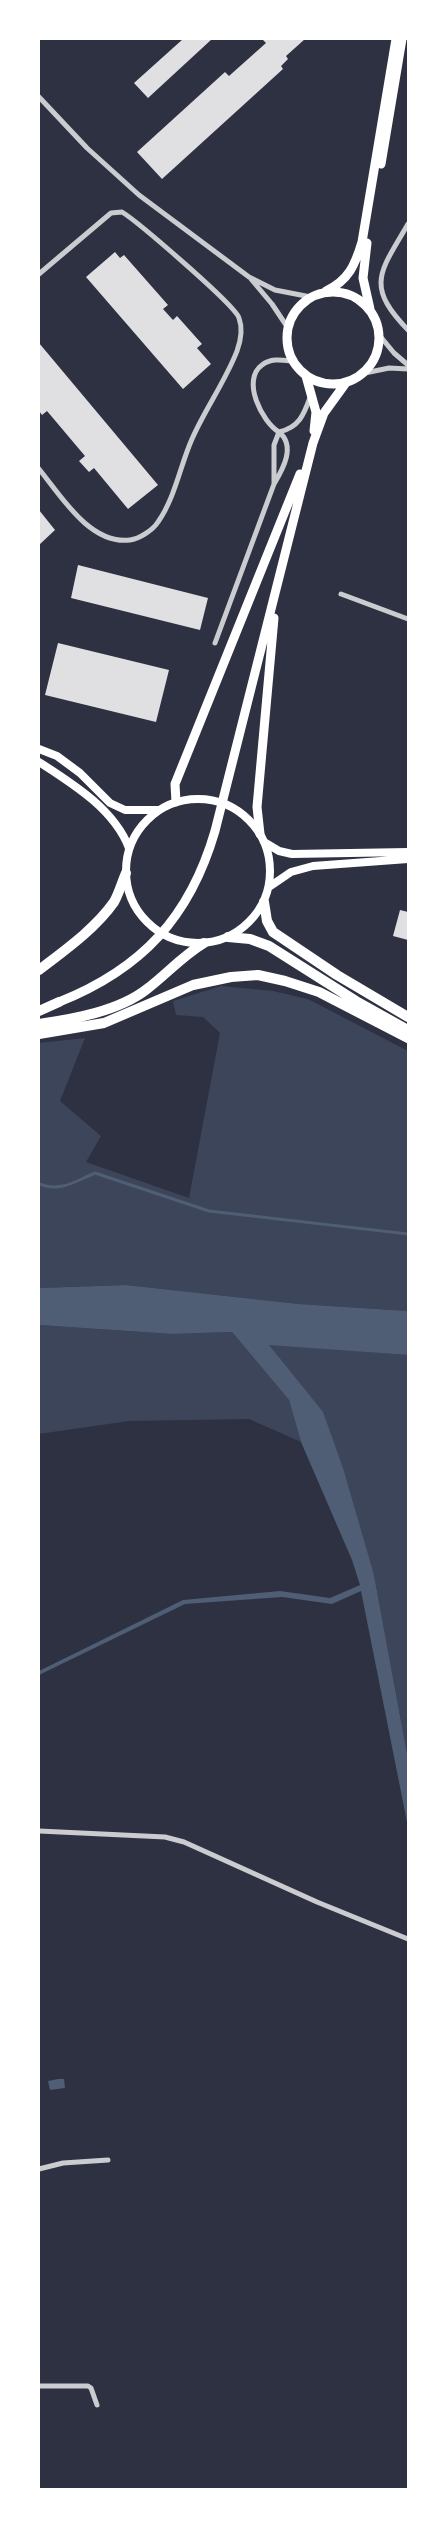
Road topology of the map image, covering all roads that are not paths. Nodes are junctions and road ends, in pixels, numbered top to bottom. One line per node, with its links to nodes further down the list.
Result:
1 (396, 39): 7 (main road)
2 (402, 39): 9 (main road)
3 (39, 97): 6 (street)
4 (408, 224): 11 (street)
5 (39, 274): 22 (street)
6 (249, 277): 8 (street); 10 (street)
7 (322, 293): 8 (main road); 9 (main road)
8 (311, 297): 10 (main road)
9 (370, 309): 12 (main road)
10 (288, 328): 13 (main road)
11 (408, 330)
12 (380, 336): 14 (street); 16 (main road)
13 (292, 361): 17 (main road); 20 (street)
14 (408, 365)
15 (408, 369): 16 (street)
16 (365, 373): 18 (main road)
17 (306, 376): 18 (main road); 19 (main road)
18 (345, 384): 21 (main road)
19 (312, 392): 20 (street); 21 (main road)
20 (278, 432): 23 (street); 23 (street)
21 (313, 443): 24 (main road); 30 (main road)
22 (39, 469)
23 (274, 484): 27 (street)
24 (278, 580): 32 (main road); 42 (main road)
25 (342, 594): 26 (street)
26 (408, 619)
27 (215, 643)
28 (39, 749): 31 (main road)
29 (39, 762): 33 (main road)
30 (176, 802): 31 (main road); 32 (main road)
31 (159, 810): 33 (main road)
32 (262, 838): 34 (main road); 37 (main road)
33 (129, 848): 36 (main road)
34 (408, 852)
35 (408, 859): 37 (main road)
36 (126, 872): 40 (main road); 41 (highway)
37 (269, 887): 38 (main road)
38 (264, 902): 39 (main road); 45 (highway)
39 (228, 937): 40 (main road); 47 (highway)
40 (204, 943): 46 (highway)
41 (39, 970)
42 (59, 1002): 43 (highway); 44 (highway)
43 (39, 1005)
44 (39, 1011)
45 (408, 1017)
46 (39, 1024)
47 (408, 1030)
48 (39, 1034): 49 (highway)
49 (408, 1038)
50 (39, 1831): 51 (street)
51 (408, 1939)
52 (108, 2160): 53 (street)
53 (39, 2169)
54 (39, 2386): 55 (street)
55 (97, 2404)

